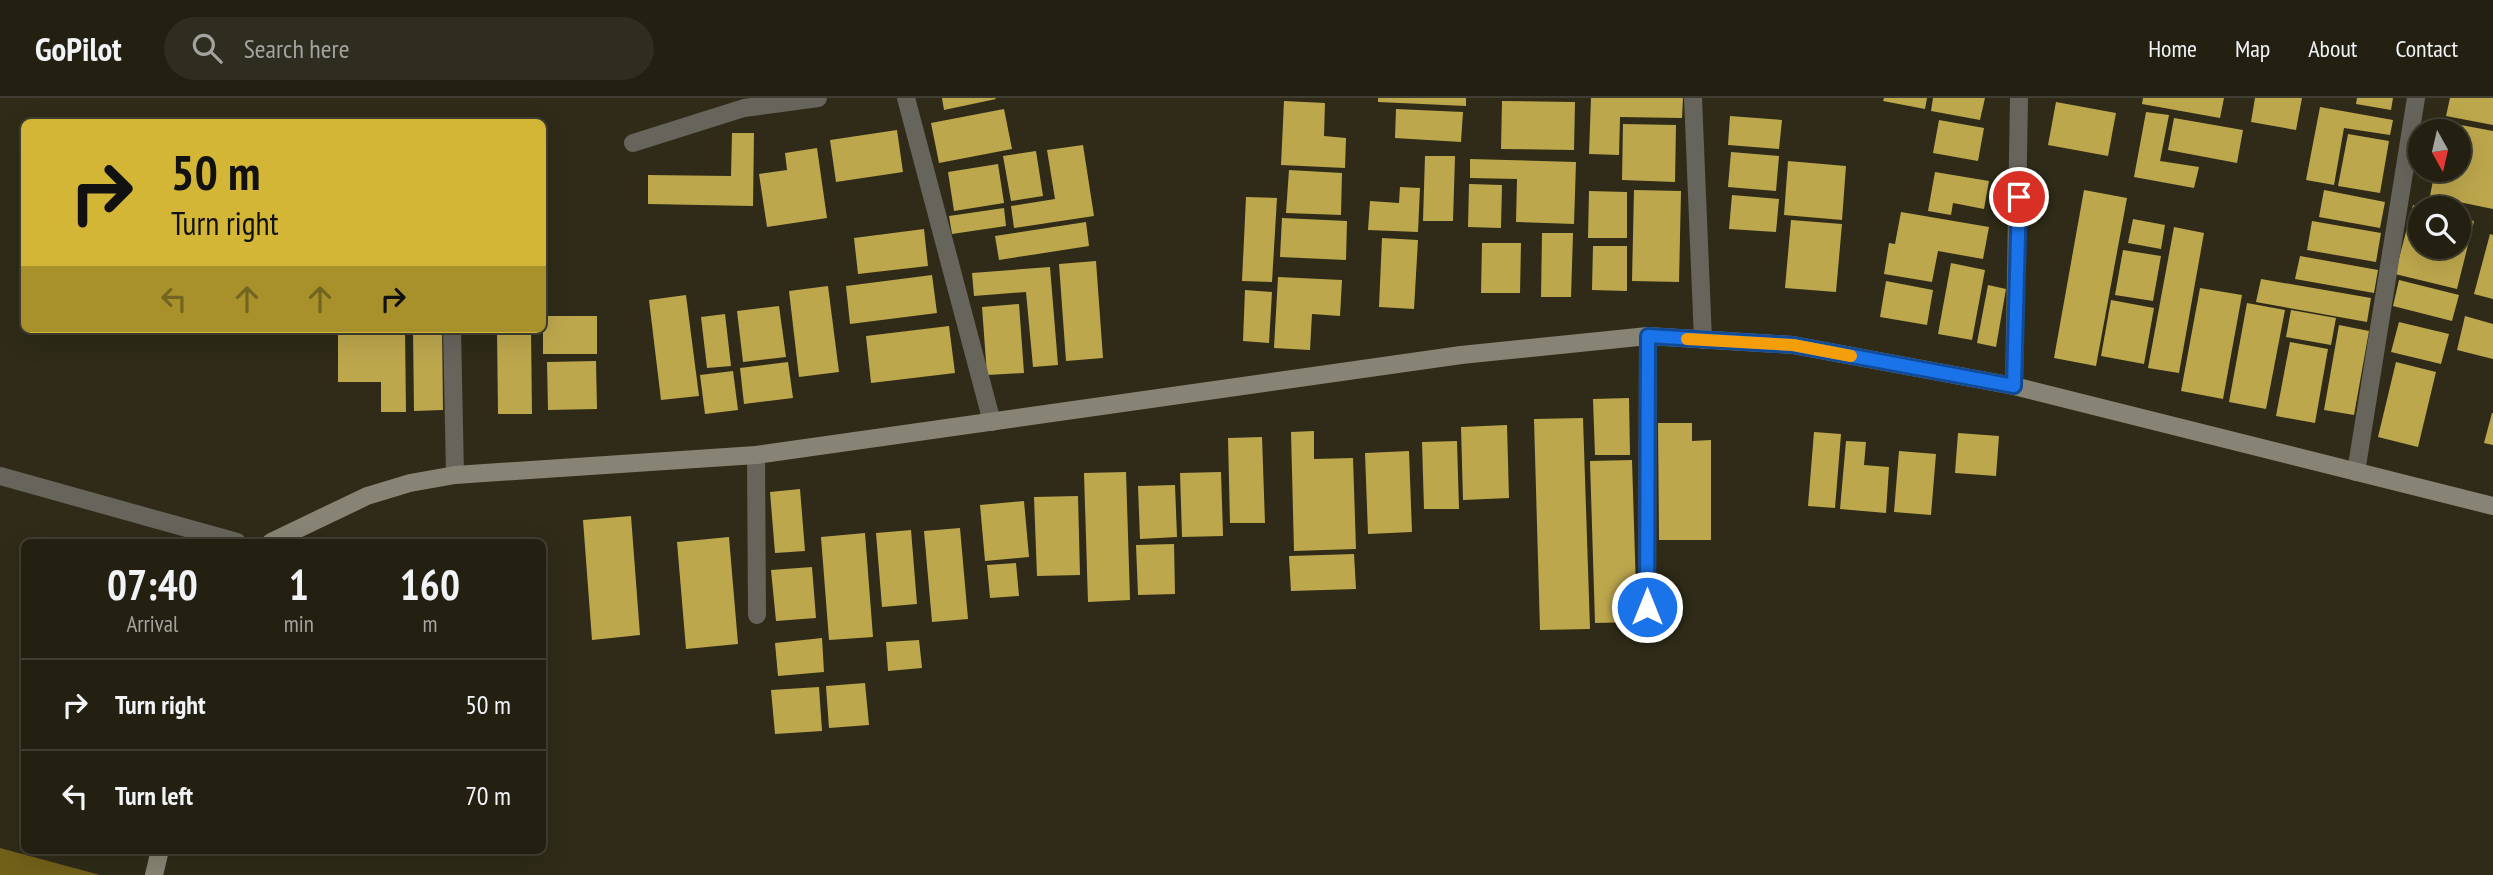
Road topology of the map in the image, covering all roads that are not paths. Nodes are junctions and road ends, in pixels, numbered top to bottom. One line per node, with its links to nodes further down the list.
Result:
1 (818, 98): 6 (street)
2 (906, 98): 11 (street)
3 (1693, 98): 9 (street)
4 (2019, 98): 10 (street)
5 (2416, 98): 13 (street)
6 (633, 143)
7 (452, 333): 14 (street)
8 (1648, 336): 9 (main road); 11 (main road); 19 (street)
9 (1703, 340): 10 (main road)
10 (2014, 386): 13 (main road)
11 (992, 422): 12 (main road)
12 (756, 455): 14 (main road); 20 (street)
13 (2356, 472): 16 (main road)
14 (455, 475): 18 (main road)
15 (0, 476): 17 (street)
16 (2493, 506)
17 (226, 539)
18 (277, 539)
19 (1647, 607)
20 (757, 615)
21 (158, 854): 22 (main road)
22 (154, 875)

